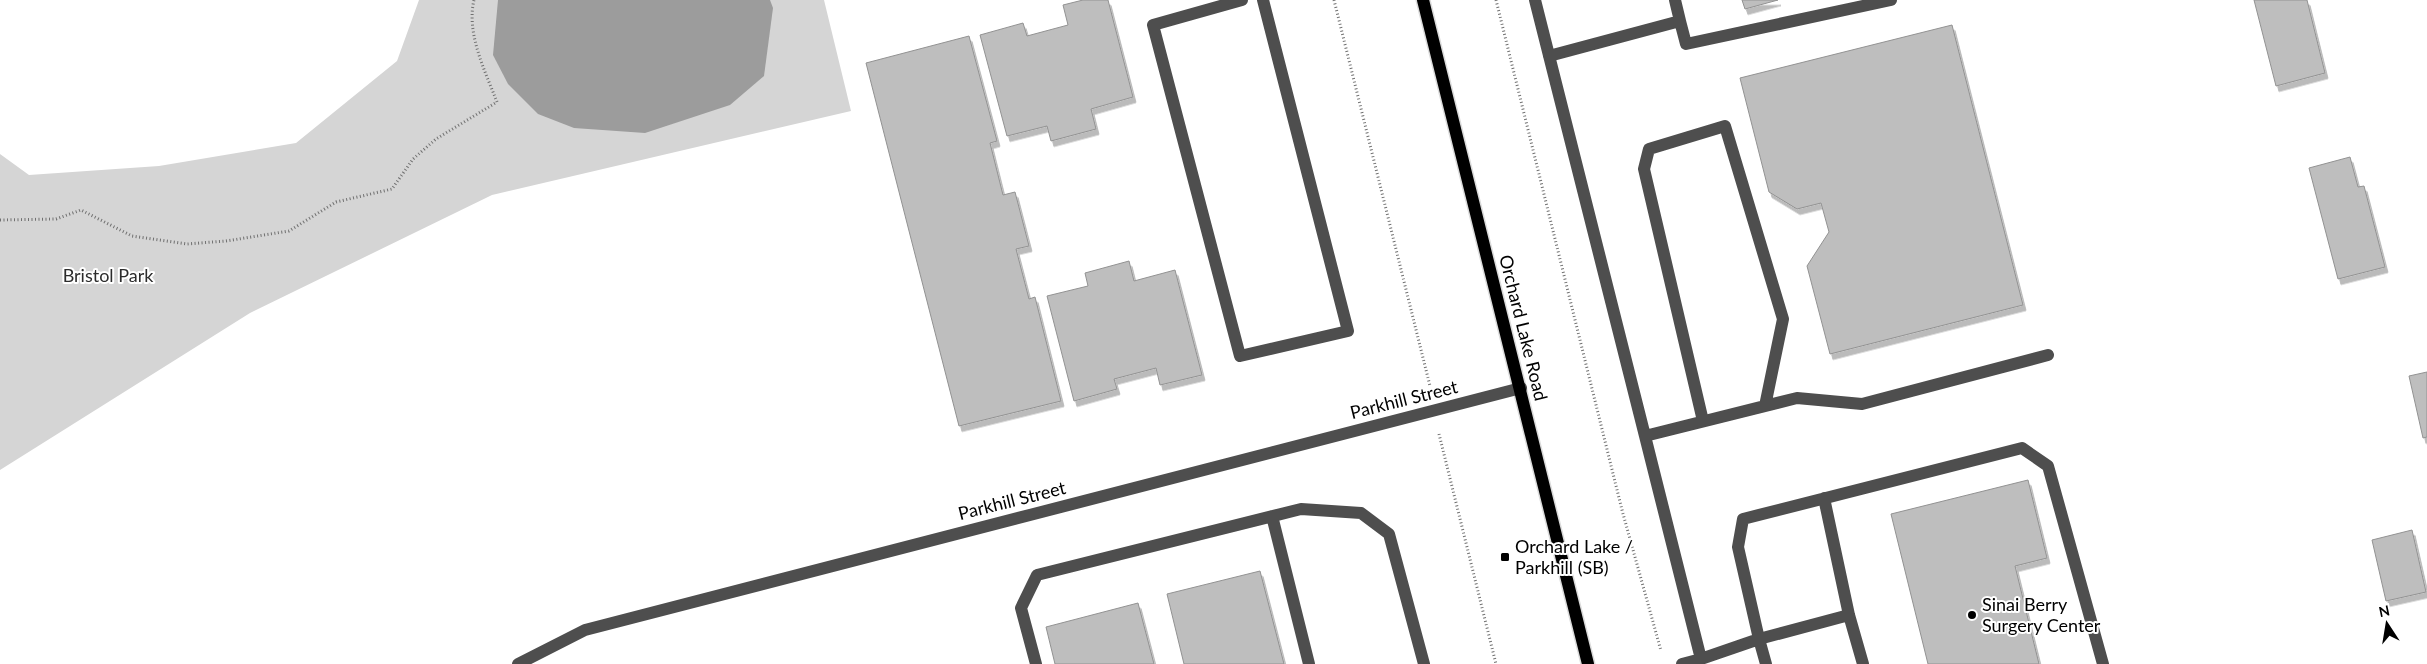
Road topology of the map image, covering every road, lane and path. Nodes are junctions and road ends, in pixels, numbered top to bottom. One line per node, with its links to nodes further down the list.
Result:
1 (474, 0): 12 (path)
2 (1242, 0): 3 (street)
3 (1263, 0)
4 (1334, 0): 16 (path)
5 (1423, 0): 14 (main road, Orchard Lake Road)
6 (1496, 0): 23 (path)
7 (1535, 0): 11 (street)
8 (1675, 0): 10 (street)
9 (1891, 0): 10 (street)
10 (1680, 20): 11 (street)
11 (1549, 56): 18 (street)
12 (0, 220)
13 (2048, 355): 15 (street)
14 (1521, 388): 16 (street, Parkhill Street); 30 (main road, Orchard Lake Road)
15 (1765, 406): 17 (street); 17 (street)
16 (1436, 410): 25 (street, Parkhill Street); 29 (path)
17 (1703, 421): 18 (street)
18 (1645, 436): 24 (street)
19 (1824, 498): 21 (street); 22 (street); 34 (street)
20 (1272, 516): 26 (street); 27 (street); 28 (street)
21 (1849, 615): 22 (street); 33 (street)
22 (1759, 639): 24 (street); 32 (street)
23 (1662, 652)
24 (1701, 659): 31 (street)
25 (518, 664)
26 (1036, 664)
27 (1309, 664)
28 (1424, 664)
29 (1496, 664)
30 (1588, 664)
31 (1682, 664)
32 (1766, 664)
33 (1863, 664)
34 (2103, 664)

